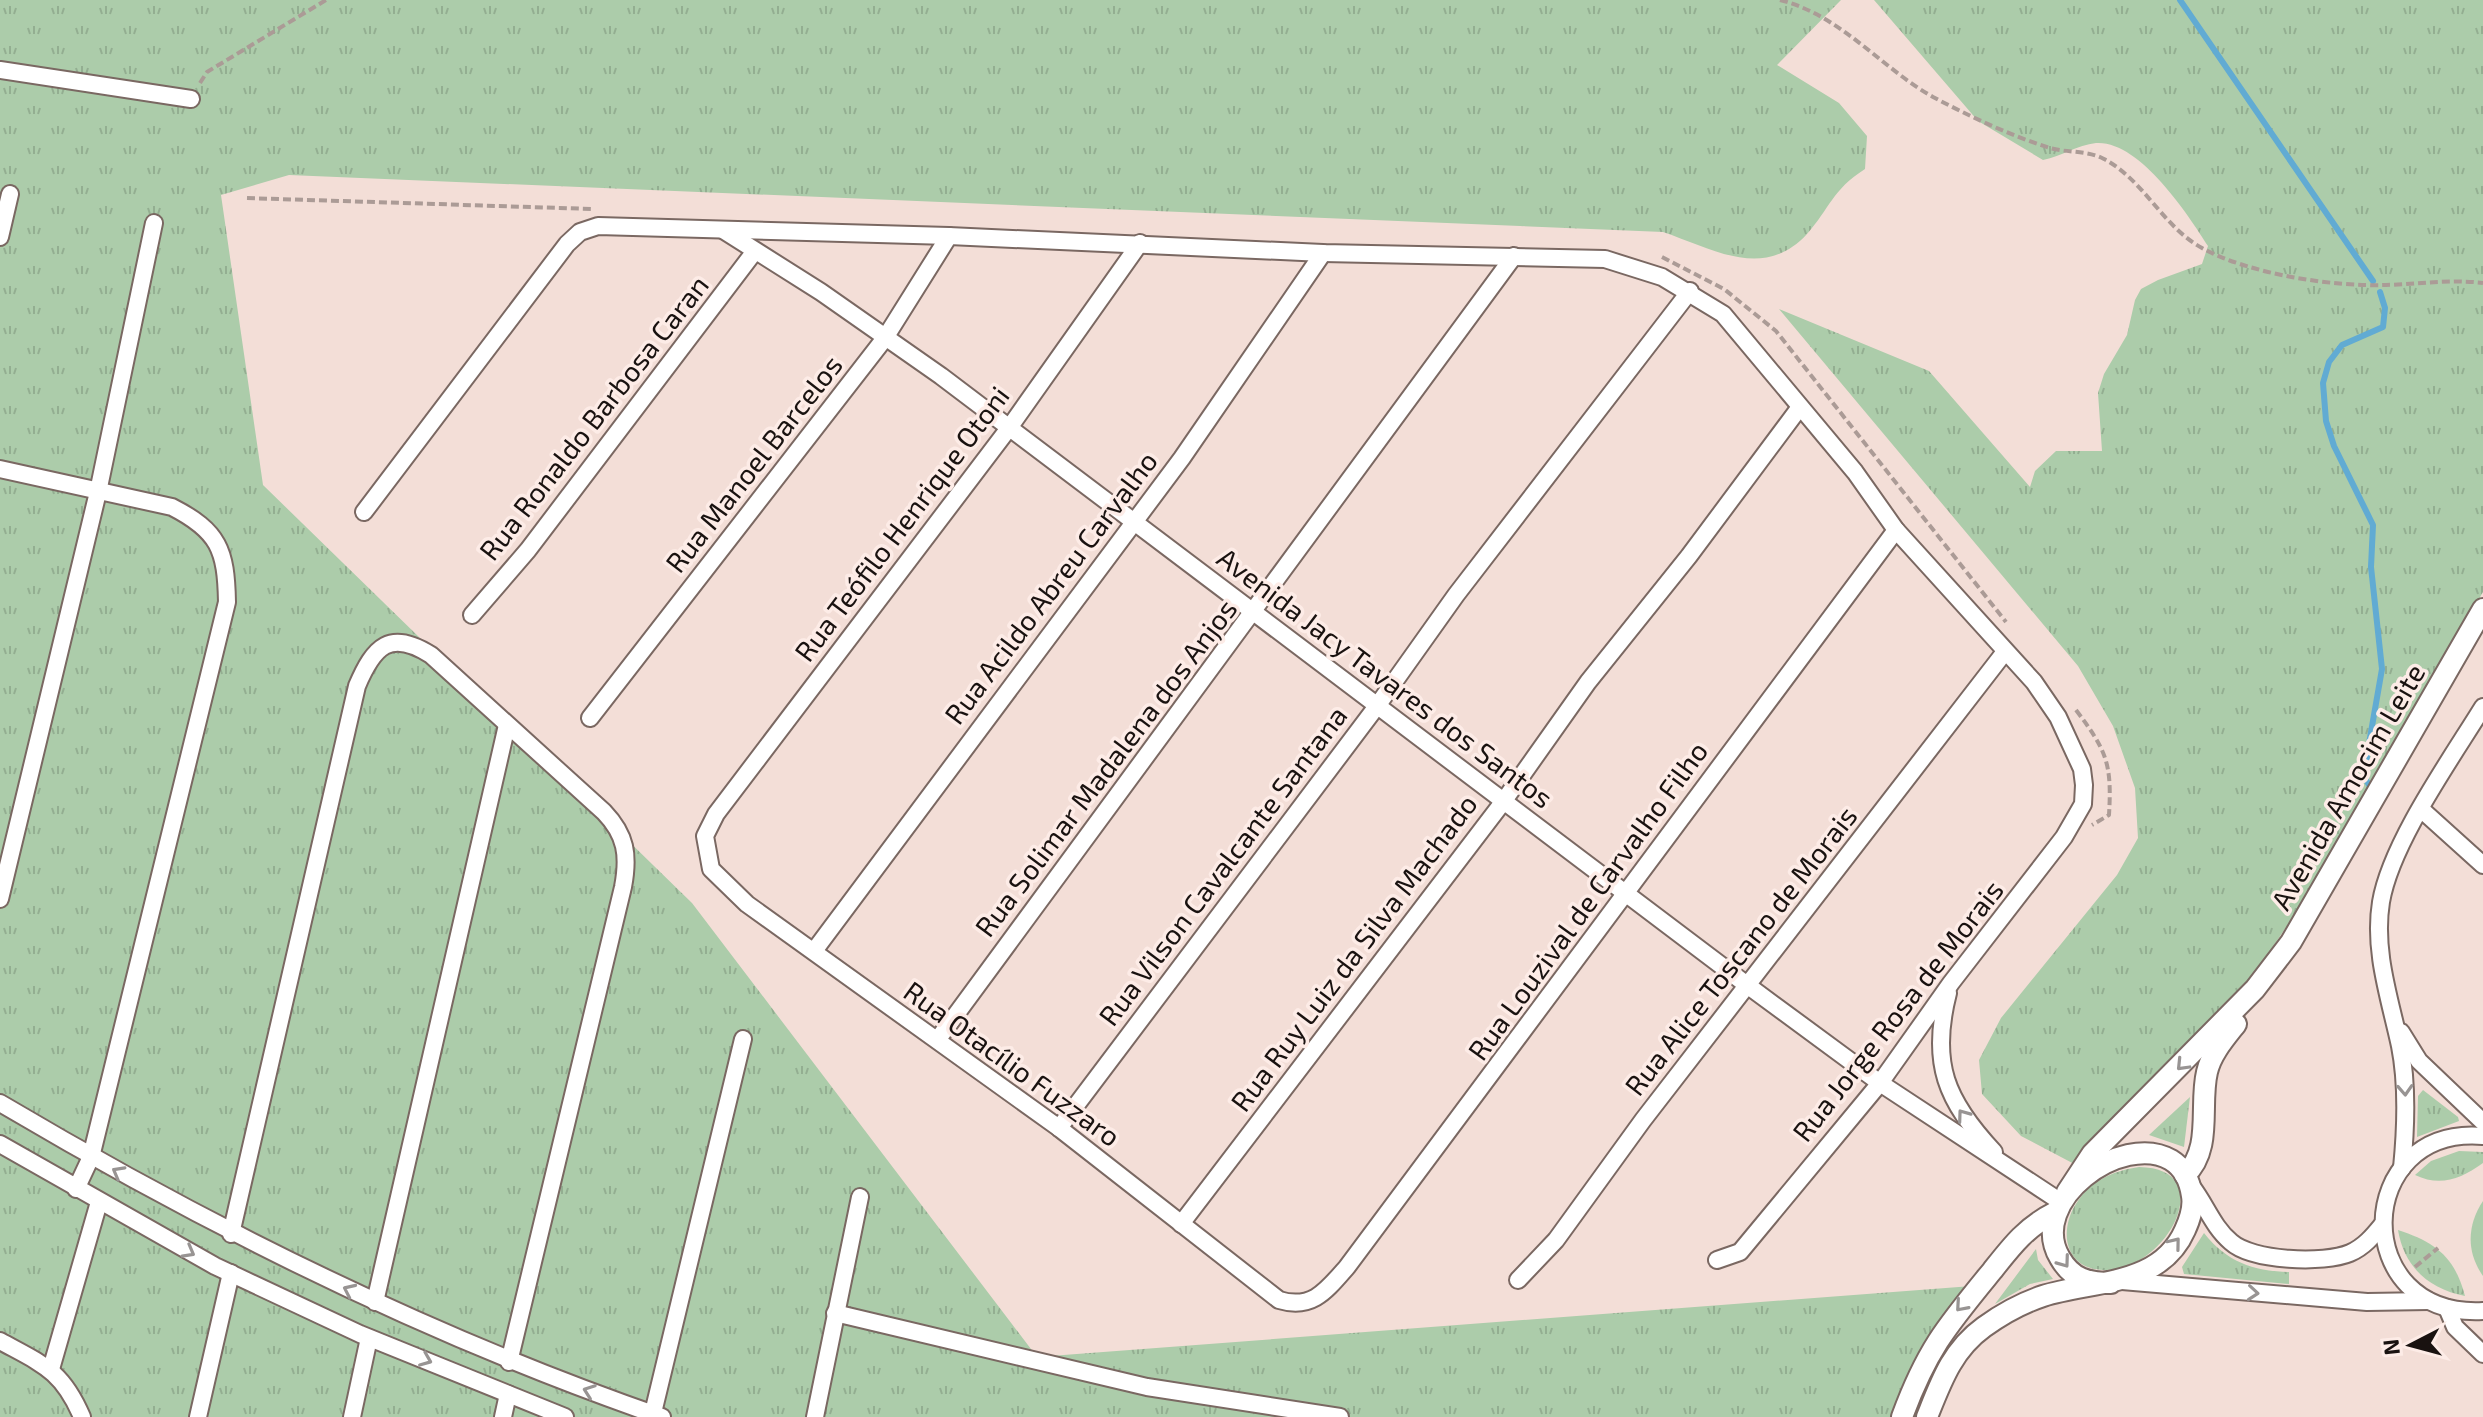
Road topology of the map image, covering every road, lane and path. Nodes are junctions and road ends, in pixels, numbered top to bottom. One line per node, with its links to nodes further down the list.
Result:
1 (326, 0): 4 (path)
2 (1780, 0): 17 (path)
3 (0, 70): 4 (street)
4 (191, 99)
5 (10, 194): 11 (street)
6 (247, 198): 7 (path)
7 (596, 209)
8 (154, 223): 23 (street)
9 (721, 229): 10 (street); 13 (street, Avenida Jacy Tavares dos Santos); 24 (street)
10 (949, 236): 12 (street); 19 (street, Rua Manoel Barcelos)
11 (0, 237)
12 (1140, 243): 14 (street); 21 (street, Rua Teófilo Henrique Otoni)
13 (755, 251): 19 (street, Avenida Jacy Tavares dos Santos); 29 (street, Rua Ronaldo Barbosa Caran)
14 (1323, 253): 16 (street); 25 (street, Rua Acildo Abreu Carvalho)
15 (1648, 253): 30 (path)
16 (1514, 256): 18 (street); 28 (street, Rua Solimar Madalena dos Anjos)
17 (2483, 283)
18 (1690, 291): 20 (street); 33 (street, Rua Vilson Cavalcante Santana)
19 (885, 338): 21 (street, Avenida Jacy Tavares dos Santos); 35 (street, Rua Manoel Barcelos)
20 (1800, 407): 26 (street); 37 (street, Rua Ruy Luiz da Silva Machado)
21 (1009, 428): 25 (street, Avenida Jacy Tavares dos Santos); 40 (street, Rua Teófilo Henrique Otoni)
22 (0, 469): 23 (street)
23 (98, 492): 43 (street); 57 (street)
24 (364, 512)
25 (1133, 524): 28 (street, Avenida Jacy Tavares dos Santos); 44 (street, Rua Acildo Abreu Carvalho)
26 (1896, 530): 31 (street); 42 (street, Rua Louzival de Carvalho Filho)
27 (2483, 609): 47 (street, Avenida Amocim Leite)
28 (1255, 612): 33 (street, Avenida Jacy Tavares dos Santos); 50 (street, Rua Solimar Madalena dos Anjos)
29 (472, 615)
30 (2010, 627)
31 (2004, 653): 39 (street, Rua Jorge Rosa de Morais); 46 (street, Rua Alice Toscano de Morais)
32 (2068, 701): 39 (path)
33 (1377, 706): 37 (street, Avenida Jacy Tavares dos Santos); 54 (street, Rua Vilson Cavalcante Santana)
34 (2483, 707): 38 (street)
35 (590, 718)
36 (507, 725): 67 (street); 76 (street); 83 (street)
37 (1503, 802): 42 (street, Avenida Jacy Tavares dos Santos); 65 (street, Rua Ruy Luiz da Silva Machado)
38 (2422, 810): 41 (street); 48 (street)
39 (2074, 820): 45 (street, Rua Jorge Rosa de Morais)
40 (705, 836): 44 (street, Rua Otacílio Fuzzaro)
41 (2483, 865)
42 (1623, 892): 46 (street, Avenida Jacy Tavares dos Santos); 74 (street, Rua Louzival de Carvalho Filho)
43 (0, 899)
44 (814, 951): 50 (street, Rua Otacílio Fuzzaro)
45 (1951, 983): 51 (street, Rua Jorge Rosa de Morais); 59 (street, Avenida Jacy Tavares dos Santos, one-way to 45)
46 (1747, 985): 51 (street, Avenida Jacy Tavares dos Santos); 71 (street, Rua Alice Toscano de Morais)
47 (2255, 989): 60 (street, Avenida Amocim Leite); 64 (street, Avenida Amocim Leite, one-way to 64)
48 (2392, 1014): 53 (street); 58 (street, one-way to 58)
49 (743, 1039): 86 (street)
50 (938, 1039): 54 (street, Rua Otacílio Fuzzaro)
51 (1880, 1083): 59 (street, Avenida Jacy Tavares dos Santos); 69 (street, Rua Jorge Rosa de Morais)
52 (0, 1103): 57 (street)
53 (2483, 1122)
54 (1059, 1128): 65 (street, Rua Otacílio Fuzzaro)
55 (2483, 1136): 58 (street)
56 (0, 1144): 61 (street)
57 (91, 1157): 61 (street); 67 (street, one-way to 57)
58 (2402, 1168): 66 (street)
59 (2015, 1173): 64 (street, Avenida Jacy Tavares dos Santos)
60 (2188, 1180): 64 (street, Avenida Amocim Leite); 66 (street); 73 (street, Avenida Amocim Leite, one-way to 60)
61 (76, 1189): 63 (street)
62 (860, 1197): 79 (street)
63 (99, 1202): 70 (street, one-way to 70); 84 (street)
64 (2061, 1202): 73 (street, one-way to 73); 94 (street, Avenida Amocim Leite, one-way to 94)
65 (1181, 1224): 74 (street, Rua Otacílio Fuzzaro)
66 (2382, 1225): 72 (street)
67 (231, 1234): 76 (street, one-way to 67)
68 (2438, 1248): 72 (path)
69 (1717, 1260)
70 (231, 1273): 80 (street); 88 (street)
71 (1518, 1280)
72 (2403, 1280): 75 (street)
73 (2115, 1282): 75 (street, one-way to 75); 95 (street, Avenida Amocim Leite)
74 (1316, 1300)
75 (2429, 1301): 77 (street)
76 (375, 1302): 83 (street)
77 (2447, 1308): 78 (street); 82 (street)
78 (2483, 1311)
79 (835, 1313): 92 (street); 93 (street)
80 (369, 1338): 85 (street, one-way to 85); 89 (street)
81 (0, 1341): 84 (street)
82 (2483, 1354)
83 (509, 1362): 86 (street, one-way to 83)
84 (51, 1369): 87 (street)
85 (508, 1394): 90 (street); 91 (street)
86 (656, 1416)
87 (82, 1417)
88 (198, 1417)
89 (352, 1417)
90 (503, 1417)
91 (565, 1417)
92 (815, 1417)
93 (1340, 1417)
94 (1902, 1417)
95 (1927, 1417)

